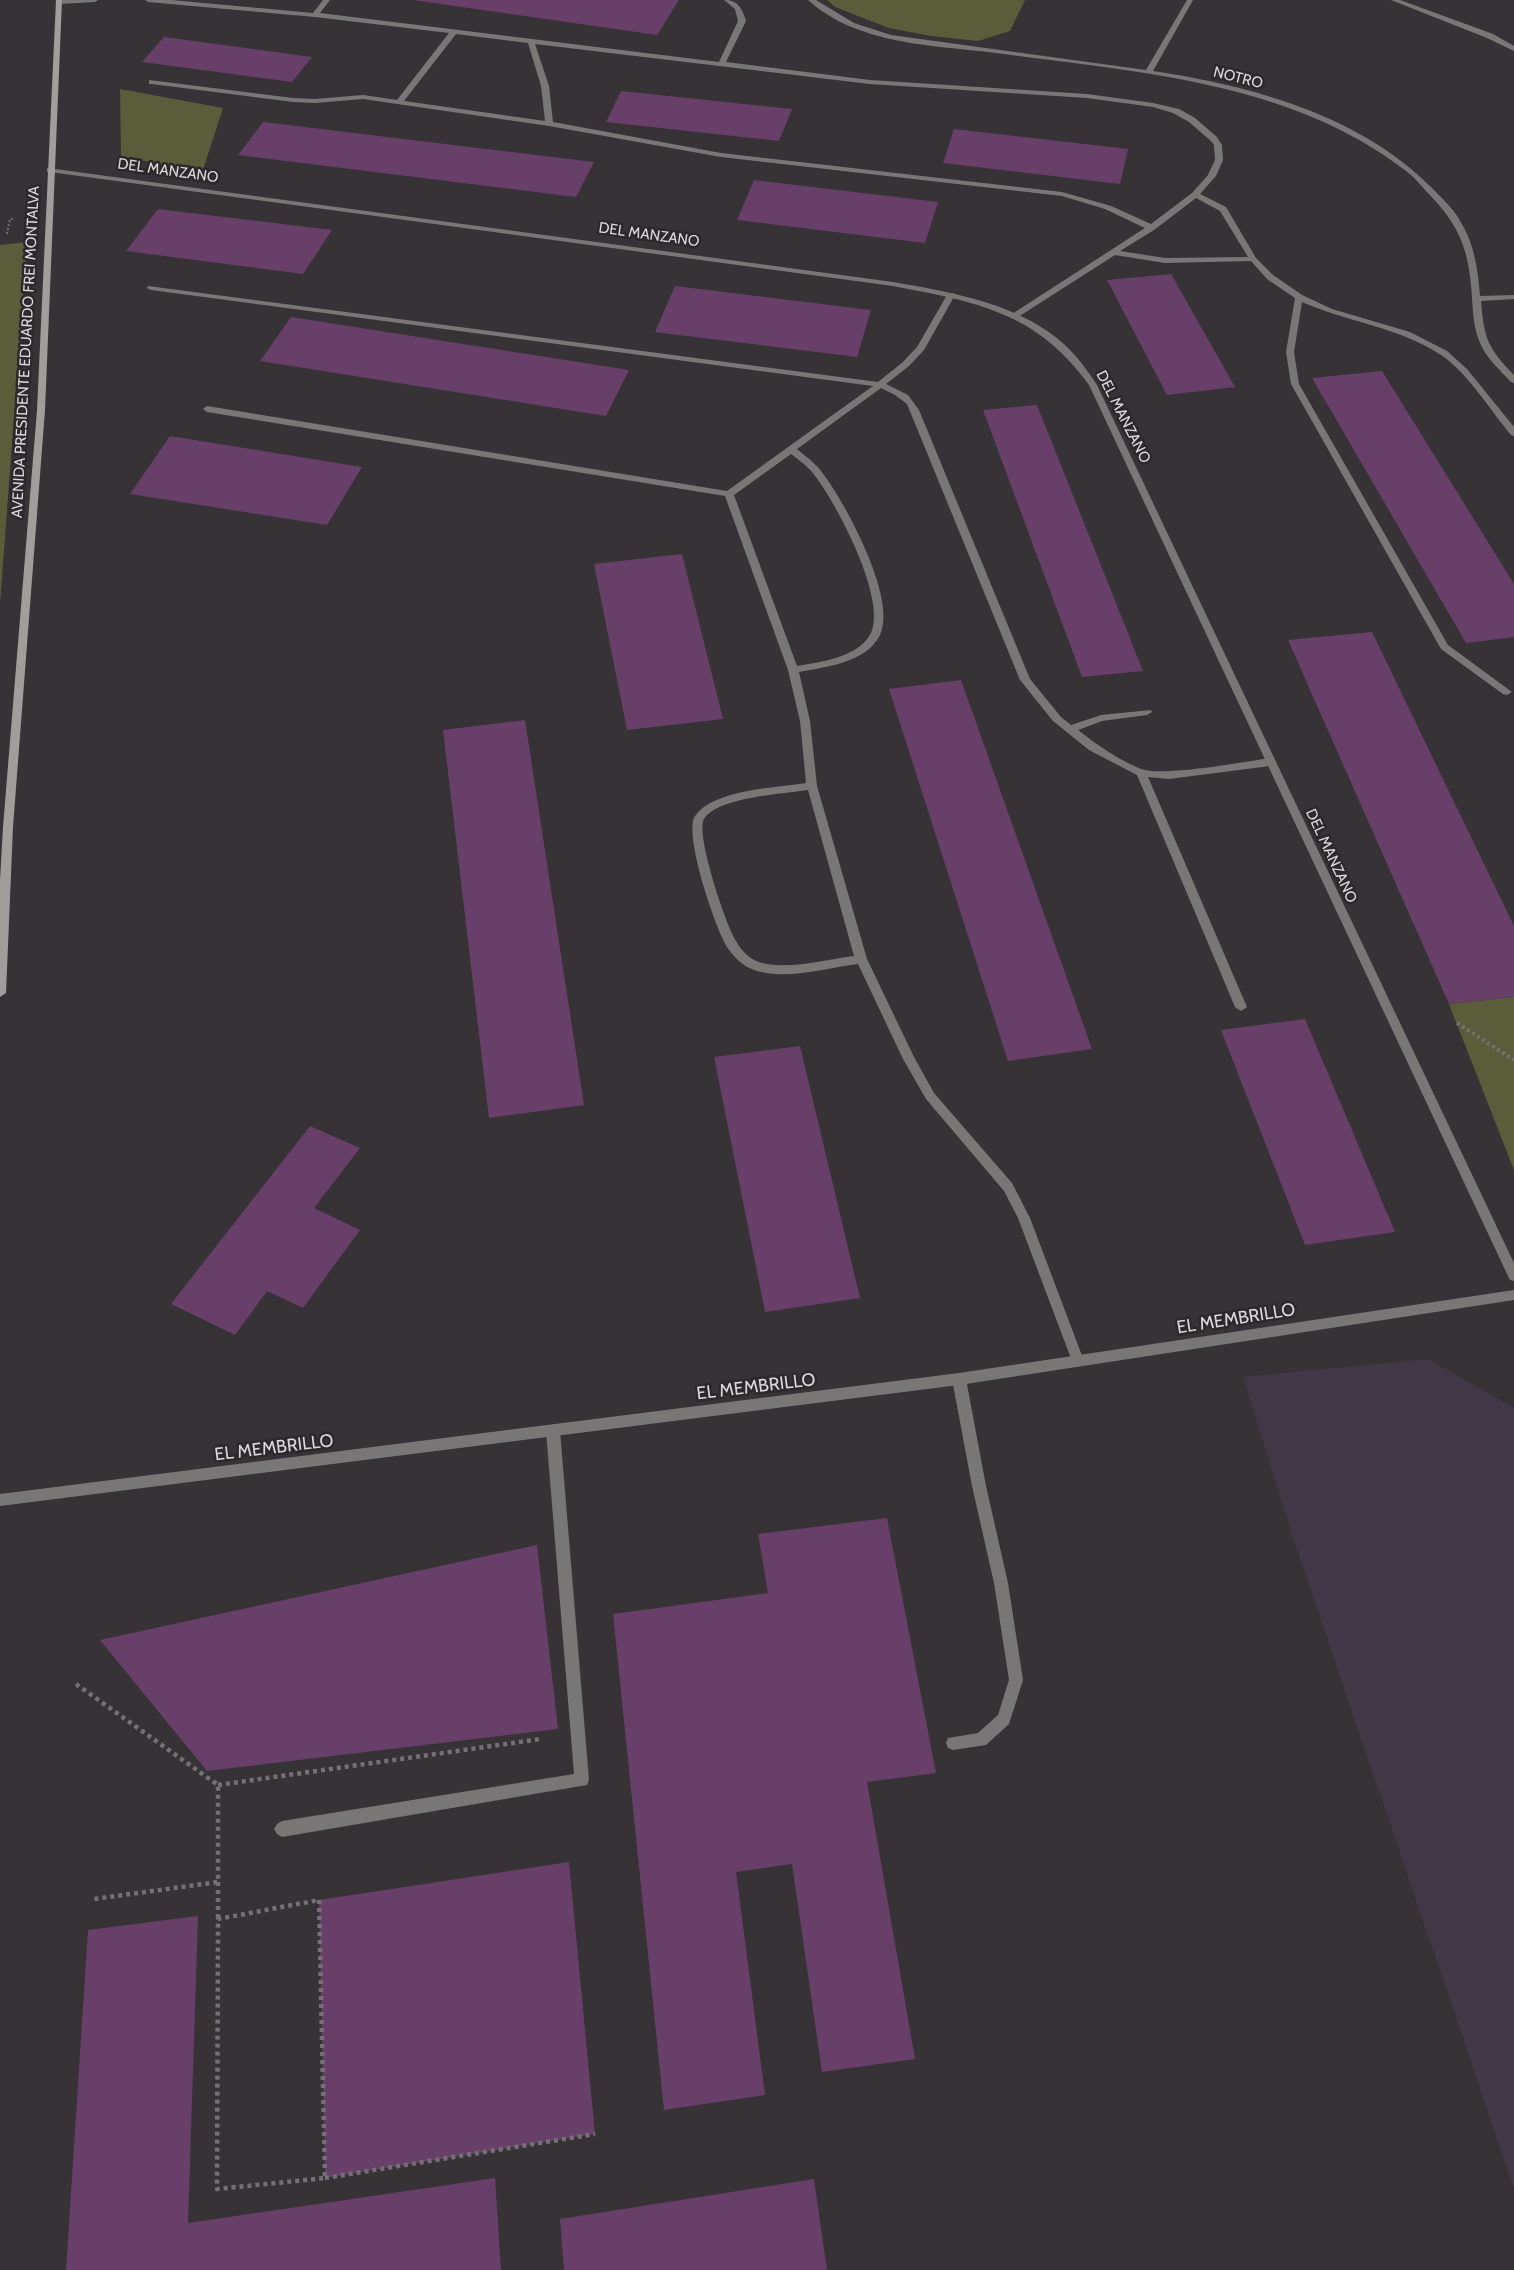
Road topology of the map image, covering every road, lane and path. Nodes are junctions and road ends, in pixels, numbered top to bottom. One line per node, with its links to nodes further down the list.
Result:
1 (94, 0): 8 (street)
2 (148, 0): 9 (street)
3 (327, 0): 9 (street)
4 (727, 0): 13 (street)
5 (811, 0): 14 (street, NOTRO)
6 (1190, 0): 14 (street)
7 (1394, 0): 12 (street)
8 (59, 1): 18 (main road, AVENIDA PRESIDENTE EDUARDO FREI MONTALVA)
9 (315, 15): 10 (street)
10 (454, 32): 11 (street); 16 (street)
11 (531, 41): 13 (street); 17 (street)
12 (1514, 49)
13 (722, 64): 19 (street)
14 (1149, 71): 27 (street, NOTRO)
15 (152, 82): 16 (street)
16 (399, 102): 17 (street)
17 (549, 124): 20 (street)
18 (50, 170): 24 (street, DEL MANZANO); 44 (main road, AVENIDA PRESIDENTE EDUARDO FREI MONTALVA)
19 (1195, 195): 20 (street); 22 (street)
20 (1151, 228): 21 (street)
21 (1113, 252): 22 (street); 28 (street)
22 (1253, 259): 25 (street)
23 (151, 288): 30 (street)
24 (951, 295): 28 (street, DEL MANZANO); 30 (street)
25 (1299, 297): 32 (street); 36 (street)
26 (1514, 297): 27 (street)
27 (1477, 299): 29 (street, NOTRO)
28 (1015, 316): 40 (street, DEL MANZANO)
29 (1514, 380)
30 (880, 385): 33 (street); 39 (street)
31 (207, 409): 34 (street)
32 (1514, 433)
33 (791, 449): 34 (street); 35 (street)
34 (729, 494): 35 (street)
35 (793, 670): 42 (street)
36 (1510, 691): 37 (street)
37 (1514, 702)
38 (1147, 712): 39 (street)
39 (1070, 729): 41 (street)
40 (1270, 762): 41 (street); 48 (street, DEL MANZANO)
41 (1141, 773): 45 (street)
42 (812, 786): 43 (street); 43 (street)
43 (861, 959): 50 (street)
44 (0, 993)
45 (1241, 1007)
46 (1457, 1023): 47 (path)
47 (1514, 1060)
48 (1514, 1276)
49 (1514, 1295): 50 (street, EL MEMBRILLO)
50 (1078, 1360): 51 (street, EL MEMBRILLO)
51 (959, 1379): 52 (street, EL MEMBRILLO); 56 (street)
52 (553, 1431): 53 (street, EL MEMBRILLO); 58 (street)
53 (0, 1500)
54 (76, 1684): 57 (path)
55 (543, 1738): 57 (path)
56 (953, 1743)
57 (218, 1785): 59 (path)
58 (282, 1829)
59 (218, 1882): 60 (path); 61 (path)
60 (94, 1899)
61 (218, 1919): 63 (path); 63 (path)
62 (595, 2134): 63 (path)
63 (325, 2178)

